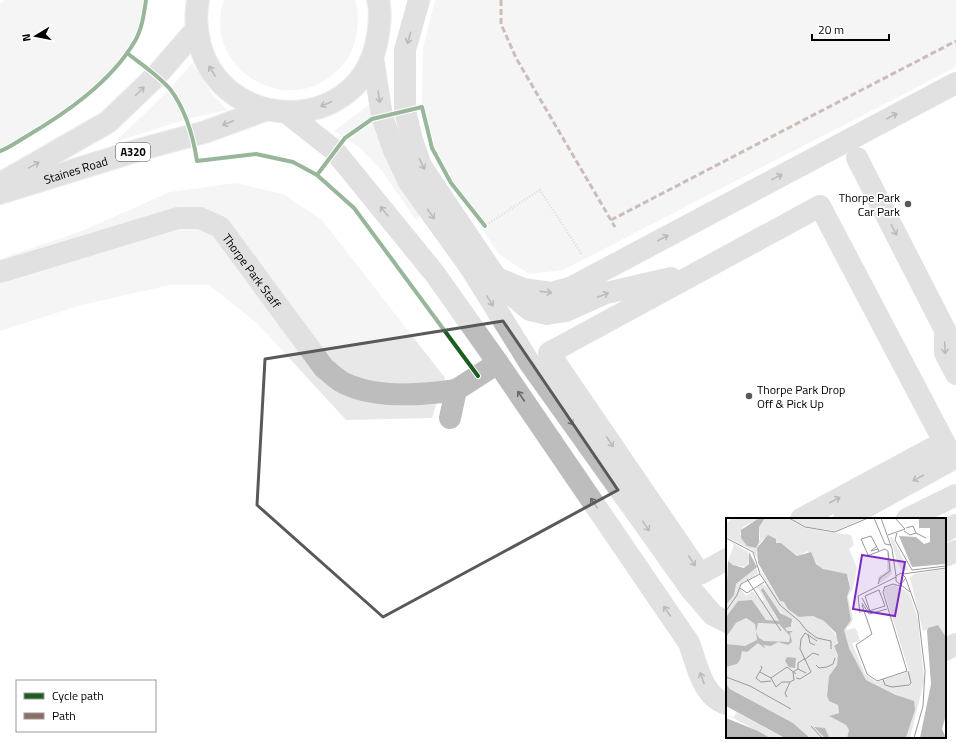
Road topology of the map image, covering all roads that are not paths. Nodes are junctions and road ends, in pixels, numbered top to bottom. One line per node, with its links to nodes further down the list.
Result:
1 (198, 0): 4 (main road)
2 (419, 0): 15 (main road, one-way to 15)
3 (381, 2): 5 (main road)
4 (196, 30): 7 (main road, one-way to 4); 10 (main road, Staines Road, one-way to 4)
5 (373, 58): 8 (main road, one-way to 8); 12 (main road, one-way to 12)
6 (956, 83): 15 (main road, one-way to 6)
7 (265, 110): 8 (main road); 11 (main road, Staines Road / A320, one-way to 11)
8 (288, 113): 18 (main road, one-way to 8)
9 (857, 158): 19 (main road, one-way to 19)
10 (0, 184)
11 (0, 193)
12 (470, 267): 15 (main road); 36 (main road, one-way to 36)
13 (0, 272): 20 (main road, Thorpe Park Staff)
14 (698, 272): 15 (main road, one-way to 14); 22 (main road); 35 (main road, one-way to 35)
15 (497, 279)
16 (944, 295): 17 (main road)
17 (956, 323)
18 (498, 363): 20 (main road); 39 (main road, one-way to 18)
19 (956, 374)
20 (456, 390): 21 (main road)
21 (450, 418)
22 (948, 451): 25 (main road, one-way to 22); 26 (main road, one-way to 26)
23 (956, 494): 27 (main road)
24 (956, 510): 28 (main road)
25 (803, 518)
26 (846, 518)
27 (909, 518)
28 (940, 518)
29 (956, 525): 30 (main road)
30 (946, 530)
31 (956, 541): 32 (main road)
32 (946, 546)
33 (956, 551): 34 (main road)
34 (946, 556)
35 (726, 560)
36 (726, 622)
37 (956, 644): 38 (main road)
38 (946, 649)
39 (726, 703)

